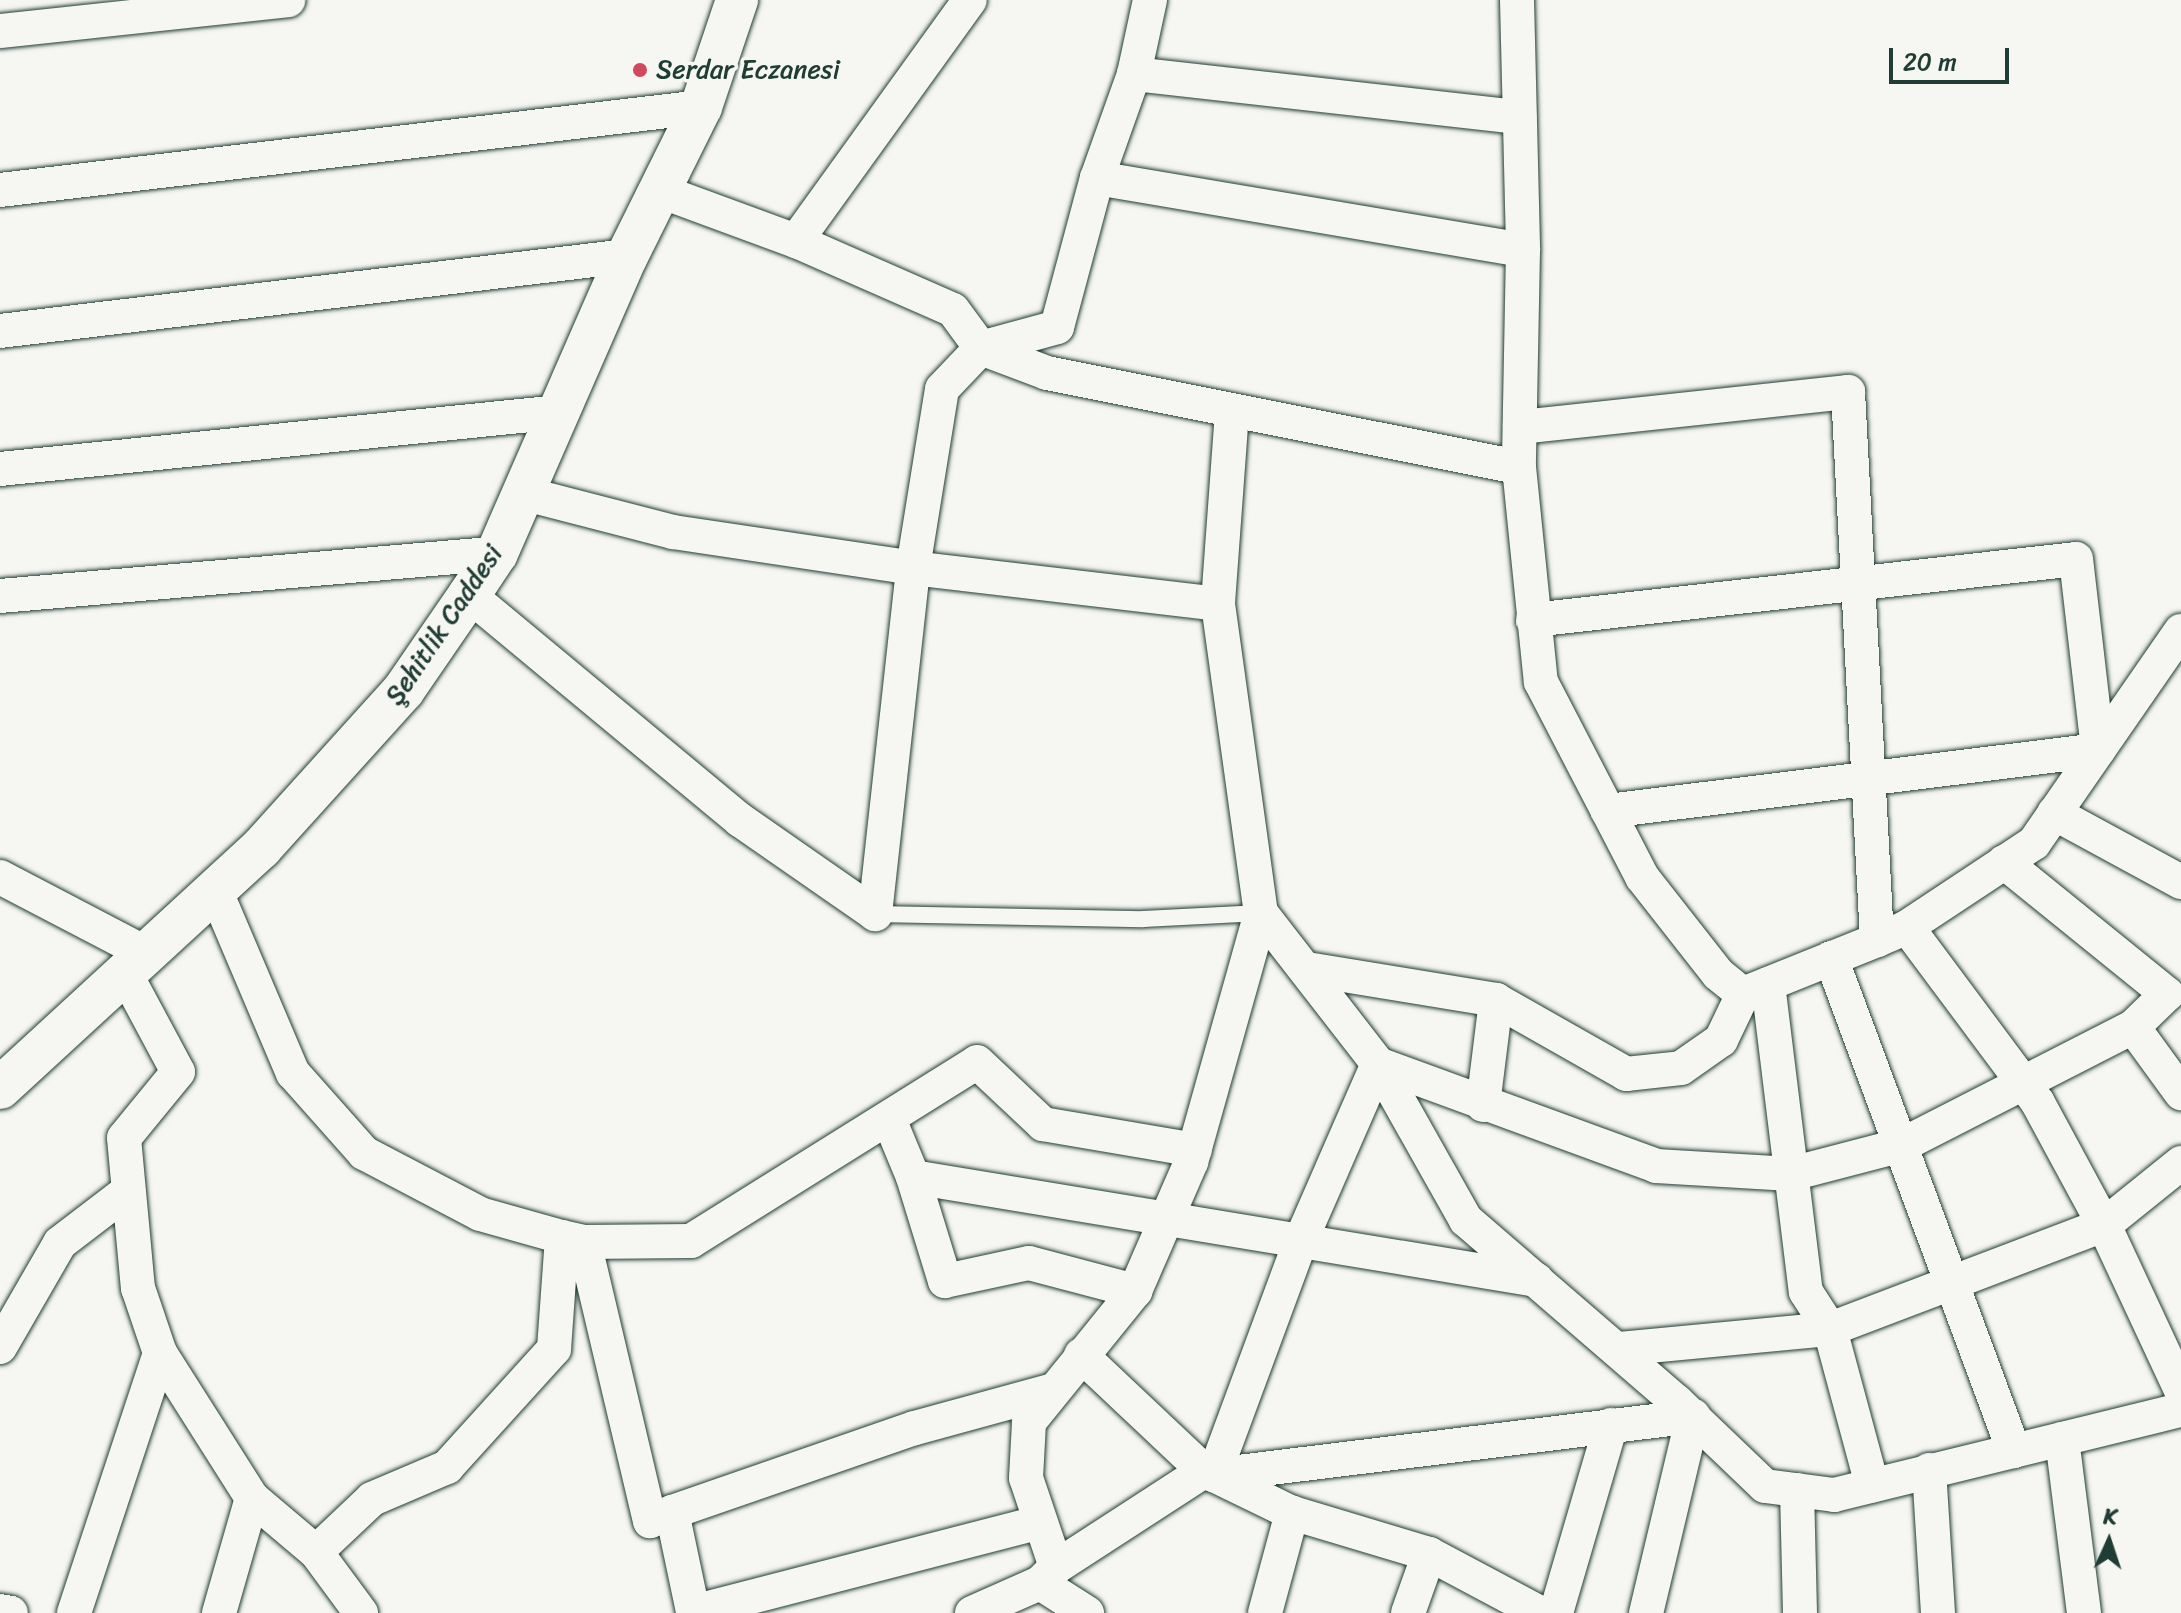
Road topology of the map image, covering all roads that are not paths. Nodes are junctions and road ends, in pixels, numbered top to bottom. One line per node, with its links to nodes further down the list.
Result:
1 (288, 0): 6 (street)
2 (737, 0): 8 (street, Şehitlik Caddesi)
3 (970, 0): 13 (street)
4 (1150, 0): 7 (street)
5 (1517, 0): 9 (street)
6 (0, 31)
7 (1134, 74): 9 (street); 10 (street)
8 (701, 107): 11 (street); 12 (street, Şehitlik Caddesi)
9 (1520, 117): 14 (street)
10 (1097, 178): 14 (street); 17 (street)
11 (0, 190)
12 (660, 191): 13 (street); 15 (street, Şehitlik Caddesi)
13 (796, 241): 17 (street)
14 (1523, 250): 20 (street)
15 (627, 256): 16 (street); 18 (street, Şehitlik Caddesi)
16 (0, 331)
17 (981, 348): 19 (street); 25 (street)
18 (559, 412): 22 (street); 23 (street, Şehitlik Caddesi)
19 (1232, 412): 21 (street); 29 (street)
20 (1520, 427): 21 (street); 26 (street)
21 (1519, 467): 30 (street)
22 (0, 469)
23 (522, 493): 24 (street, Şehitlik Caddesi); 25 (street)
24 (497, 553): 27 (street, Şehitlik Caddesi); 28 (street)
25 (913, 568): 29 (street); 41 (street)
26 (1858, 583): 30 (street); 32 (street); 33 (street)
27 (469, 595): 39 (street, Şehitlik Caddesi); 41 (street)
28 (0, 596)
29 (1218, 604): 40 (street)
30 (1533, 620): 34 (street)
31 (2181, 631): 32 (street)
32 (2098, 750): 33 (street); 35 (street)
33 (1868, 781): 34 (street); 42 (street)
34 (1608, 811): 47 (street)
35 (2054, 813): 36 (street); 38 (street)
36 (2004, 862): 42 (street); 46 (street)
37 (0, 877): 44 (street)
38 (2181, 882)
39 (216, 892): 44 (street, Şehitlik Caddesi); 64 (street)
40 (1261, 913): 41 (lane); 45 (street); 57 (street)
41 (875, 914)
42 (1892, 934): 43 (street); 51 (street)
43 (1831, 958): 47 (street); 56 (street)
44 (136, 963): 52 (street, Şehitlik Caddesi); 61 (street)
45 (1307, 969): 48 (street); 50 (street)
46 (2174, 986): 49 (street)
47 (1756, 989): 48 (street); 59 (street)
48 (1496, 1000): 54 (street)
49 (2133, 1027): 51 (street); 53 (street)
50 (1378, 1064): 54 (street); 65 (street); 66 (street)
51 (2023, 1084): 56 (street); 63 (street)
52 (0, 1088)
53 (2181, 1093)
54 (1483, 1105): 59 (street)
55 (889, 1119): 57 (street); 60 (street); 64 (street)
56 (1902, 1145): 59 (street); 67 (street)
57 (1195, 1150): 62 (street)
58 (2181, 1163): 63 (street)
59 (1791, 1174): 69 (street)
60 (913, 1177): 62 (street); 68 (street)
61 (128, 1191): 71 (street); 73 (street)
62 (1166, 1216): 65 (street); 68 (street)
63 (2104, 1225): 67 (street); 70 (street)
64 (573, 1239): 87 (street); 90 (street)
65 (1301, 1240): 66 (street); 83 (street)
66 (1538, 1281): 72 (street)
67 (1954, 1282): 69 (street); 81 (street)
68 (1135, 1291): 74 (street)
69 (1830, 1329): 72 (street); 84 (street)
70 (2169, 1330): 76 (street)
71 (0, 1347)
72 (1618, 1349): 78 (street)
73 (160, 1353): 86 (street); 96 (street)
74 (1081, 1355): 75 (street); 83 (street)
75 (1054, 1390): 87 (street); 89 (street)
76 (2181, 1390)
77 (2181, 1410): 80 (street)
78 (1693, 1416): 79 (street); 85 (street); 104 (street)
79 (1611, 1425): 83 (street); 103 (street)
80 (2062, 1439): 81 (street); 107 (street)
81 (2014, 1451): 82 (street)
82 (1929, 1470): 84 (street); 106 (street)
83 (1209, 1473): 88 (street); 92 (street)
84 (1872, 1485): 85 (street)
85 (1797, 1490): 105 (street)
86 (252, 1498): 90 (street); 97 (street)
87 (672, 1512): 89 (street)
88 (1292, 1513): 91 (street); 100 (street)
89 (1041, 1522): 92 (street)
90 (316, 1552): 94 (street)
91 (1429, 1554): 101 (street); 102 (street)
92 (1048, 1575): 98 (street); 99 (street)
93 (0, 1611): 95 (street)
94 (357, 1611)
95 (11, 1613)
96 (74, 1613)
97 (219, 1613)
98 (972, 1613)
99 (1087, 1613)
100 (1265, 1613)
101 (1408, 1613)
102 (1540, 1613)
103 (1556, 1613)
104 (1646, 1613)
105 (1800, 1613)
106 (1938, 1613)
107 (2084, 1613)

